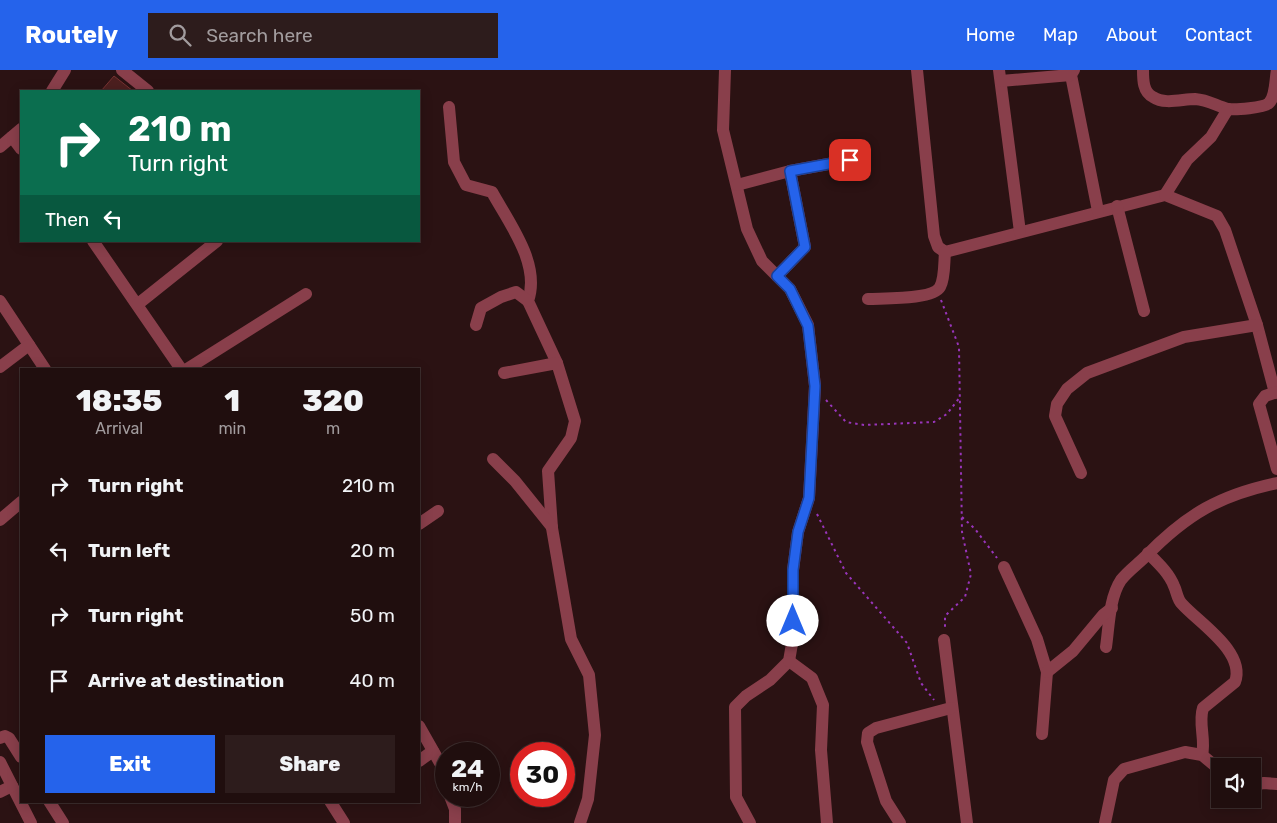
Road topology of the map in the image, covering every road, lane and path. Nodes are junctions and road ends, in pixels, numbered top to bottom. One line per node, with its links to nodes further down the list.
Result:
1 (65, 70): 9 (street)
2 (122, 70): 10 (street)
3 (725, 70): 17 (street)
4 (917, 70): 24 (street)
5 (1143, 70): 12 (street)
6 (1277, 70): 12 (street)
7 (1072, 72): 8 (street); 20 (street)
8 (1000, 75): 21 (street)
9 (57, 89)
10 (147, 90)
11 (449, 107): 30 (street)
12 (1228, 109): 18 (street)
13 (17, 133): 14 (street)
14 (0, 147)
15 (850, 160): 16 (street)
16 (790, 171): 17 (street); 25 (street)
17 (737, 185): 25 (street)
18 (1166, 196): 19 (street); 34 (street)
19 (1117, 206): 20 (street); 32 (street)
20 (1098, 211): 21 (street)
21 (1020, 232): 24 (street)
22 (94, 242): 31 (street)
23 (216, 242): 31 (street)
24 (945, 252): 26 (street)
25 (777, 276): 42 (street)
26 (937, 291): 28 (street); 44 (path)
27 (306, 294): 40 (street)
28 (868, 299)
29 (0, 300): 35 (street)
30 (528, 301): 33 (street); 36 (street)
31 (138, 304): 39 (street)
32 (1144, 311)
33 (476, 325)
34 (1257, 325): 43 (street); 47 (street)
35 (29, 345): 37 (street); 38 (street)
36 (557, 364): 41 (street); 55 (street)
37 (0, 367)
38 (44, 368)
39 (180, 368)
40 (189, 368)
41 (504, 373)
42 (815, 386): 44 (path); 49 (street)
43 (1276, 392): 46 (street)
44 (960, 397): 52 (path)
45 (493, 459): 55 (street)
46 (1277, 469)
47 (1081, 473)
48 (1277, 483): 56 (street)
49 (809, 498): 61 (street); 63 (path)
50 (20, 503): 53 (street)
51 (438, 511): 54 (street)
52 (962, 517): 57 (path); 59 (path)
53 (0, 520)
54 (420, 523)
55 (552, 528): 87 (street)
56 (1148, 553): 58 (street); 70 (street)
57 (1004, 567): 62 (street)
58 (1112, 608): 60 (street); 62 (street)
59 (944, 640): 63 (street)
60 (1106, 647)
61 (789, 661): 88 (street); 89 (street)
62 (1047, 672): 65 (street)
63 (951, 708): 90 (street); 91 (street)
64 (420, 728): 67 (street)
65 (1042, 734)
66 (0, 738): 69 (street)
67 (433, 751): 68 (street); 71 (street)
68 (435, 754)
69 (20, 755)
70 (1202, 755): 72 (street); 92 (street)
71 (420, 760)
72 (1211, 762)
73 (2, 768): 76 (street)
74 (1261, 783): 75 (street)
75 (1277, 784)
76 (12, 786): 77 (street); 78 (street)
77 (0, 792)
78 (20, 802)
79 (21, 803): 83 (street)
80 (50, 803): 84 (street)
81 (331, 803): 85 (street)
82 (454, 807): 86 (street)
83 (31, 823)
84 (63, 823)
85 (344, 823)
86 (455, 823)
87 (580, 823)
88 (750, 823)
89 (827, 823)
90 (900, 823)
91 (967, 823)
92 (1105, 823)

